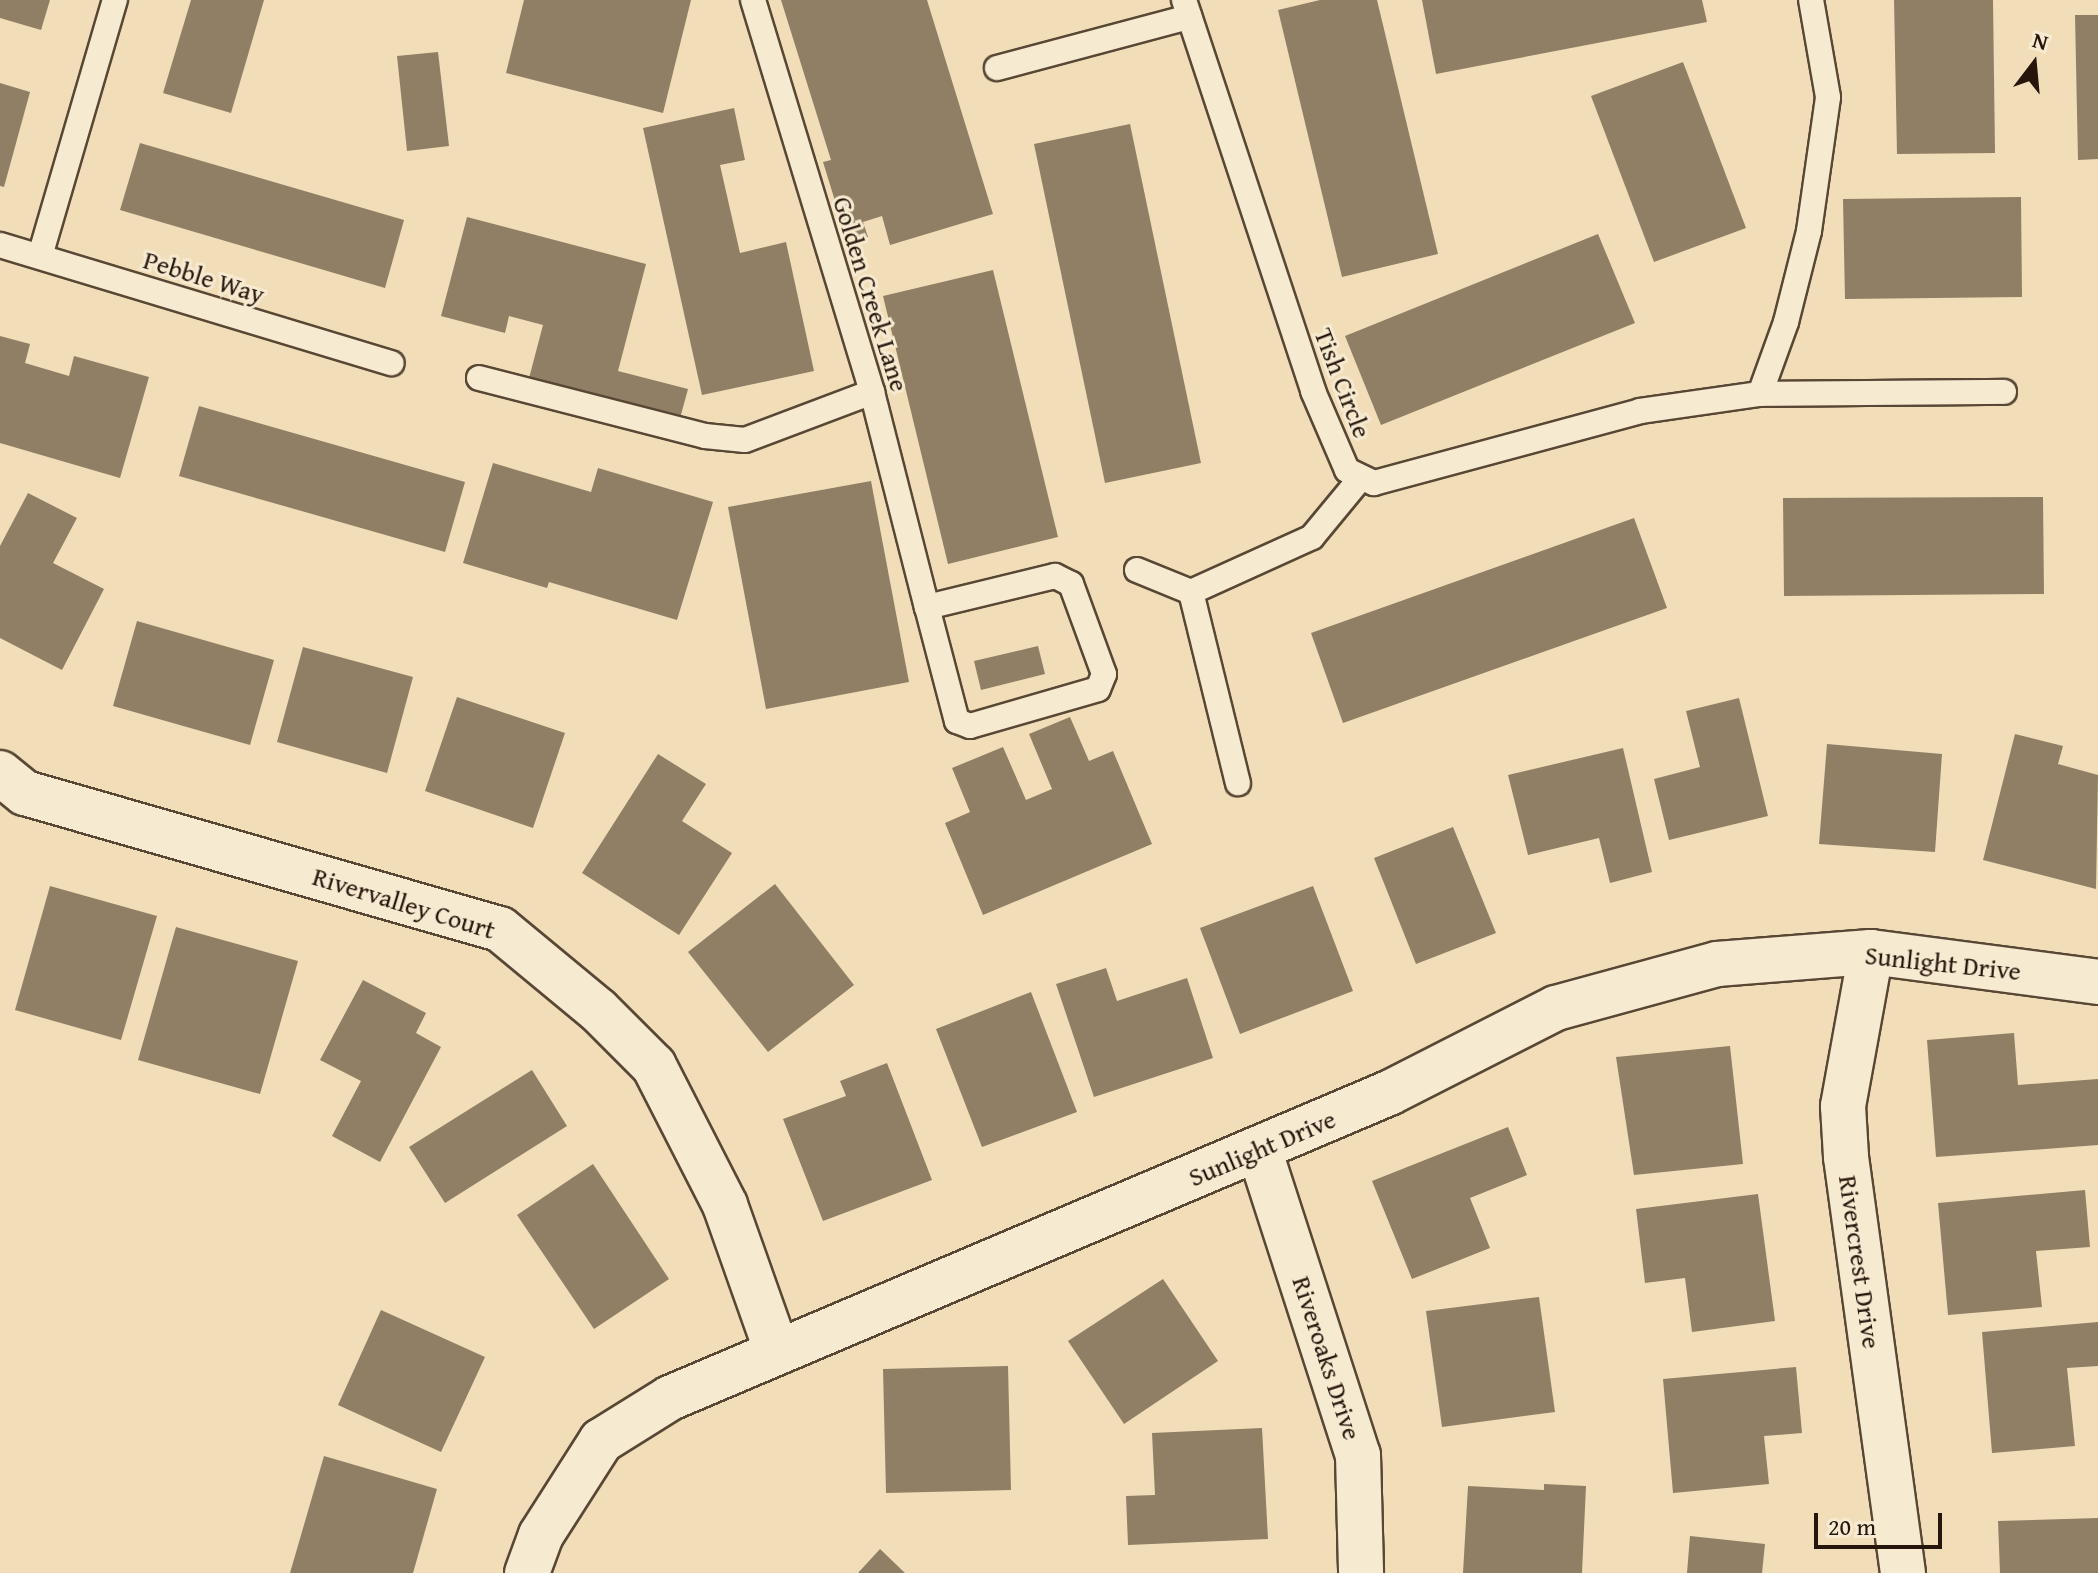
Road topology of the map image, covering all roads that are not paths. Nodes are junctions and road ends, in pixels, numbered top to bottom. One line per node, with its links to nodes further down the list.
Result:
1 (115, 0): 7 (lane)
2 (753, 0): 10 (lane, Golden Creek Lane)
3 (1811, 0): 12 (lane)
4 (1187, 8): 5 (lane); 13 (lane, Tish Circle)
5 (997, 68)
6 (0, 245): 7 (lane, Pebble Way)
7 (40, 256): 8 (lane, Pebble Way)
8 (392, 363)
9 (479, 378): 10 (lane)
10 (872, 392): 16 (lane, Golden Creek Lane)
11 (2004, 392): 12 (lane, Tish Circle)
12 (1760, 394): 13 (lane, Tish Circle)
13 (1360, 479): 15 (lane)
14 (1137, 570): 15 (lane)
15 (1191, 592): 18 (lane)
16 (927, 607): 16 (lane, Golden Creek Lane)
17 (0, 773): 22 (street, Rivervalley Court)
18 (1238, 783)
19 (1871, 952): 20 (street, Sunlight Drive); 21 (street, Sunlight Drive); 25 (street, Rivercrest Drive)
20 (2098, 982)
21 (1259, 1149): 22 (street, Sunlight Drive); 24 (street, Riveroaks Drive)
22 (777, 1352): 23 (street, Sunlight Drive)
23 (527, 1573)
24 (1361, 1573)
25 (1903, 1573)

